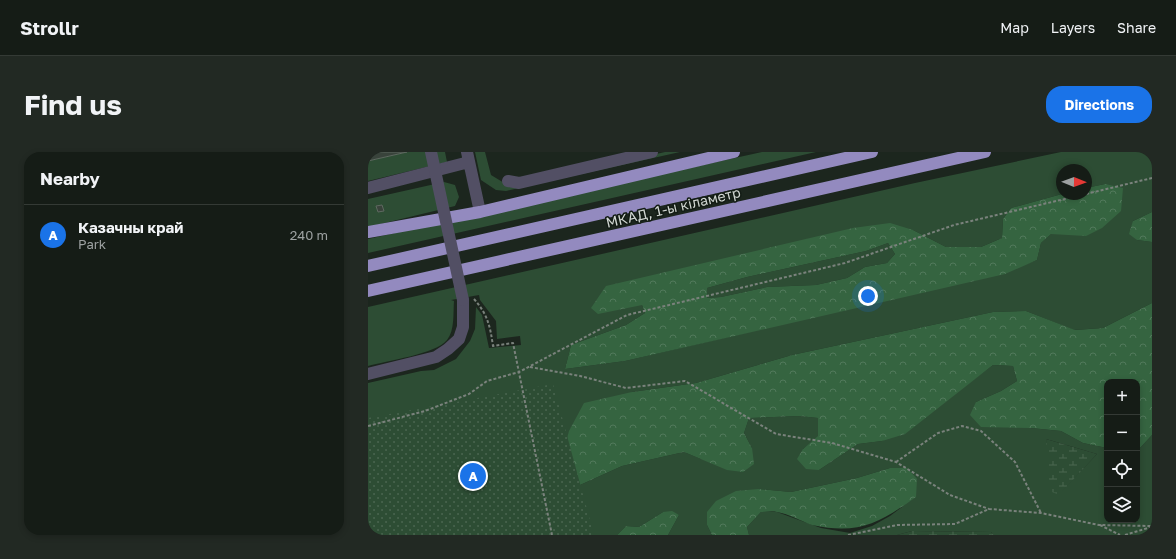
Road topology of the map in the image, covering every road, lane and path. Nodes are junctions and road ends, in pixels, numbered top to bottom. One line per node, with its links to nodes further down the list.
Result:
1 (431, 152): 16 (street, bridge)
2 (652, 152): 8 (street)
3 (734, 152): 12 (highway)
4 (872, 152): 14 (highway, МКАД, 1-ы кіламетр)
5 (985, 152): 15 (highway, МКАД, 1-ы кіламетр)
6 (468, 157): 9 (street); 12 (street)
7 (1152, 178): 10 (path)
8 (508, 181)
9 (368, 188)
10 (1092, 193)
11 (1060, 200): 17 (path)
12 (480, 212): 13 (highway)
13 (368, 232)
14 (368, 266)
15 (368, 291)
16 (469, 300): 18 (path); 19 (street)
17 (528, 367): 18 (path); 21 (path)
18 (519, 372): 20 (path); 26 (path)
19 (368, 374)
20 (368, 426)
21 (896, 462): 22 (path); 23 (path)
22 (989, 509): 23 (path); 27 (path)
23 (1041, 513): 24 (path)
24 (1099, 525): 25 (path); 28 (path)
25 (1152, 526): 29 (path)
26 (552, 535)
27 (848, 535)
28 (1120, 535)
29 (1125, 535)

